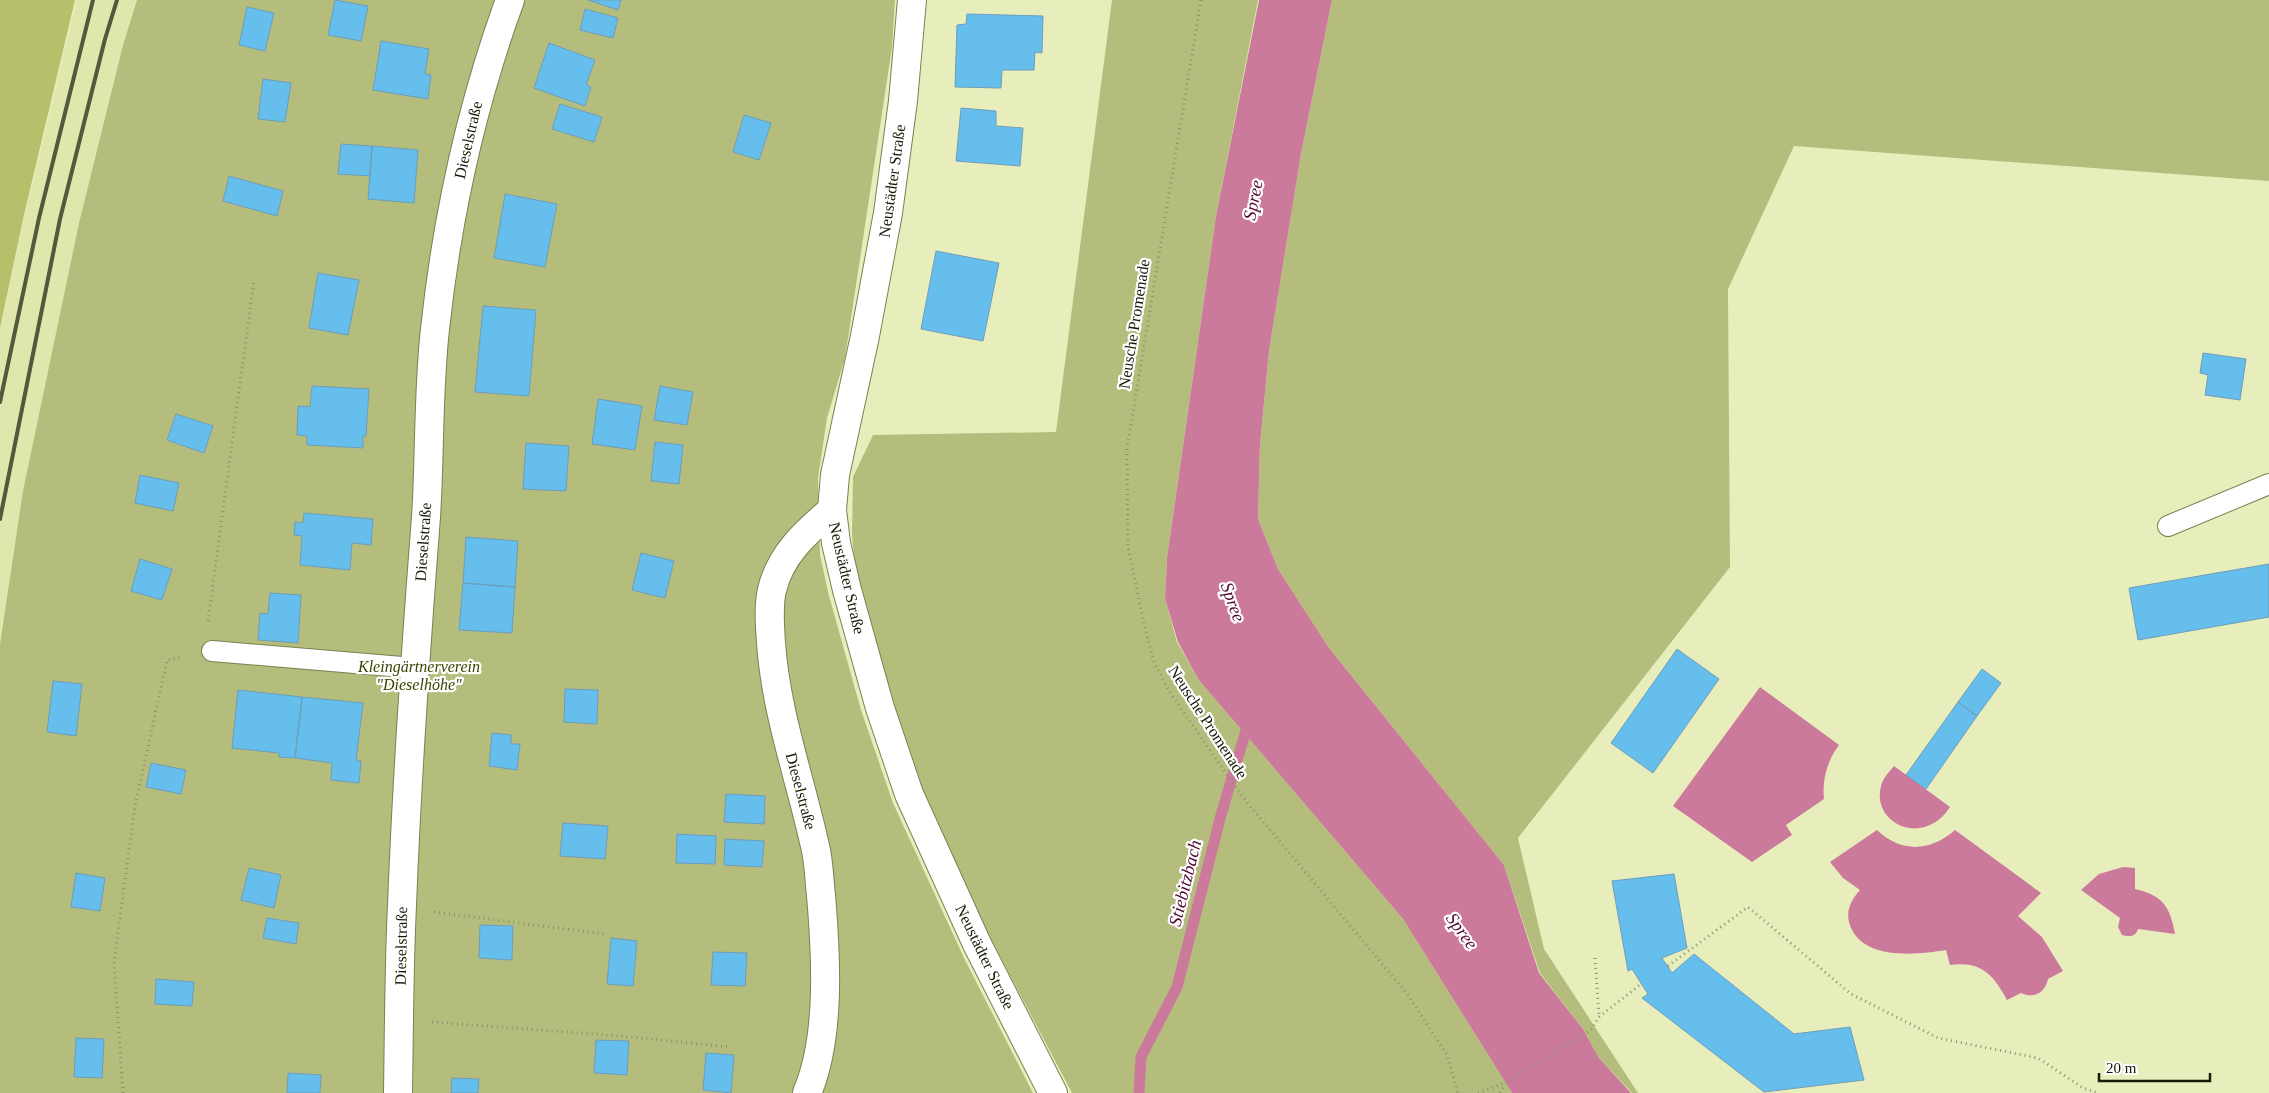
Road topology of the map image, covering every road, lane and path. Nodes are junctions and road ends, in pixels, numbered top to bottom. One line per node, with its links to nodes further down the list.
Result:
1 (510, 0): 9 (street, Dieselstraße)
2 (912, 0): 6 (street, Neustädter Straße)
3 (1201, 0): 23 (path, Neusche Promenade)
4 (254, 280): 8 (path)
5 (2269, 484): 7 (lane)
6 (832, 510): 21 (street, Dieselstraße); 22 (street, Neustädter Straße)
7 (2168, 526)
8 (208, 652): 9 (lane); 19 (path)
9 (414, 668): 10 (street, Dieselstraße)
10 (402, 908): 11 (path); 16 (street, Dieselstraße)
11 (605, 934)
12 (1595, 958): 15 (path)
13 (1668, 966): 26 (path)
14 (1641, 984): 15 (path)
15 (1599, 1017): 18 (path)
16 (399, 1020): 17 (path); 20 (street, Dieselstraße)
17 (730, 1047)
18 (1505, 1083): 24 (path); 25 (path)
19 (123, 1093)
20 (398, 1093)
21 (807, 1093)
22 (1053, 1093)
23 (1458, 1093)
24 (1478, 1093)
25 (1500, 1093)
26 (2098, 1093)

